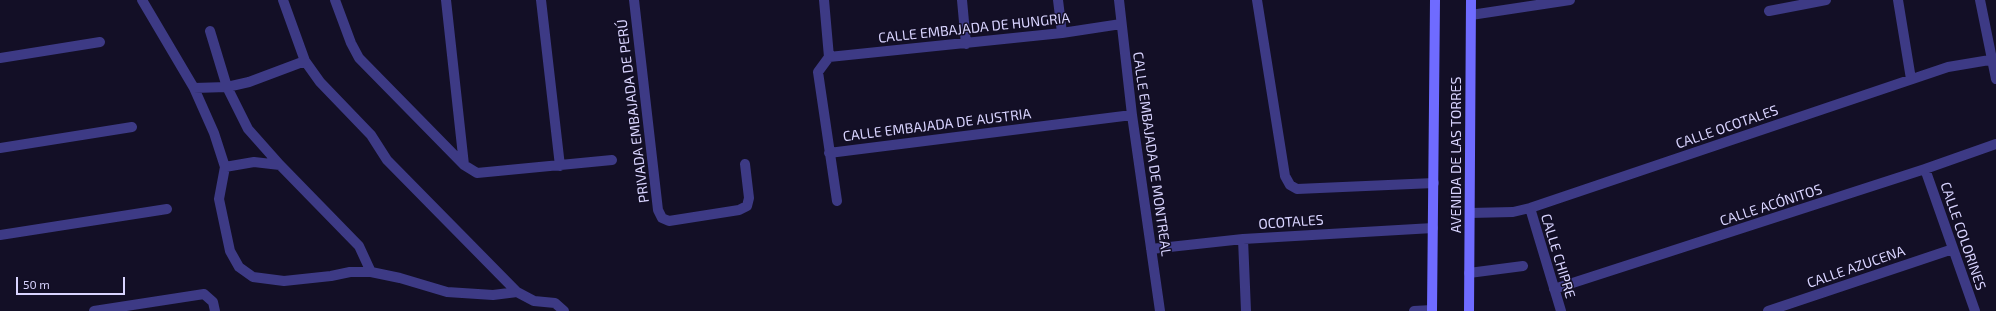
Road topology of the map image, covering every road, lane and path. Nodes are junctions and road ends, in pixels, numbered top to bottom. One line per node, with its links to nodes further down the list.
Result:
1 (283, 0): 28 (street)
2 (335, 0): 41 (street)
3 (446, 0): 41 (street)
4 (541, 0): 42 (street)
5 (634, 0): 39 (street, PRIVADA EMBAJADA DE PERÚ)
6 (824, 0): 25 (street)
7 (962, 0): 24 (street)
8 (1058, 0): 22 (street)
9 (1119, 0): 20 (street, CALLE EMBAJADA DE MONTREAL)
10 (1258, 0): 45 (street)
11 (1435, 0): 45 (main road)
12 (1471, 0): 19 (main road, AVENIDA DE LAS TORRES)
13 (1570, 0): 19 (street)
14 (1826, 0): 18 (street)
15 (1898, 0): 29 (street)
16 (1980, 0): 27 (street)
17 (144, 1): 32 (street)
18 (1768, 11)
19 (1471, 15): 49 (main road, AVENIDA DE LAS TORRES)
20 (1122, 24): 22 (street, CALLE EMBAJADA DE HUNGRIA); 33 (street, CALLE EMBAJADA DE MONTREAL)
21 (210, 31): 31 (street)
22 (1062, 34): 24 (street, CALLE EMBAJADA DE HUNGRIA)
23 (100, 42): 26 (street)
24 (966, 44): 25 (street, CALLE EMBAJADA DE HUNGRIA)
25 (829, 57): 37 (street, CALLE EMBAJADA DE AUSTRIA)
26 (0, 58)
27 (1994, 59): 29 (street, CALLE OCOTALES); 30 (street)
28 (305, 61): 31 (street); 59 (street)
29 (1911, 79): 47 (street, CALLE OCOTALES)
30 (1996, 79)
31 (227, 87): 32 (street); 40 (street)
32 (194, 88): 43 (street)
33 (1132, 116): 37 (street, CALLE EMBAJADA DE AUSTRIA); 53 (street, CALLE EMBAJADA DE MONTREAL)
34 (132, 127): 36 (street)
35 (1996, 144): 44 (street, CALLE ACÓNITOS)
36 (0, 148)
37 (829, 153): 46 (street)
38 (612, 160): 42 (street)
39 (745, 164)
40 (280, 165): 43 (street); 56 (street)
41 (464, 165): 42 (street)
42 (560, 166)
43 (225, 167): 56 (street)
44 (1925, 169): 54 (street, CALLE COLORINES); 58 (street, CALLE ACÓNITOS)
45 (1434, 183): 50 (main road)
46 (836, 201)
47 (1530, 208): 49 (street, CALLE OCOTALES); 58 (street, CALLE CHIPRE)
48 (168, 209): 51 (street)
49 (1470, 213): 57 (main road, AVENIDA DE LAS TORRES)
50 (1434, 228): 52 (street, OCOTALES); 66 (main road)
51 (0, 235)
52 (1243, 239): 53 (street, OCOTALES); 64 (street)
53 (1151, 249): 63 (street, CALLE EMBAJADA DE MONTREAL)
54 (1953, 249): 69 (street, CALLE AZUCENA); 70 (street, CALLE COLORINES)
55 (1523, 266): 57 (street)
56 (371, 272): 59 (street)
57 (1469, 274): 67 (main road, AVENIDA DE LAS TORRES)
58 (1554, 289): 68 (street, CALLE CHIPRE)
59 (517, 292): 62 (street)
60 (94, 311): 61 (street)
61 (215, 311)
62 (564, 311)
63 (1160, 311)
64 (1246, 311)
65 (1414, 311): 66 (street)
66 (1432, 311)
67 (1469, 311)
68 (1561, 311)
69 (1768, 311)
70 (1975, 311)

